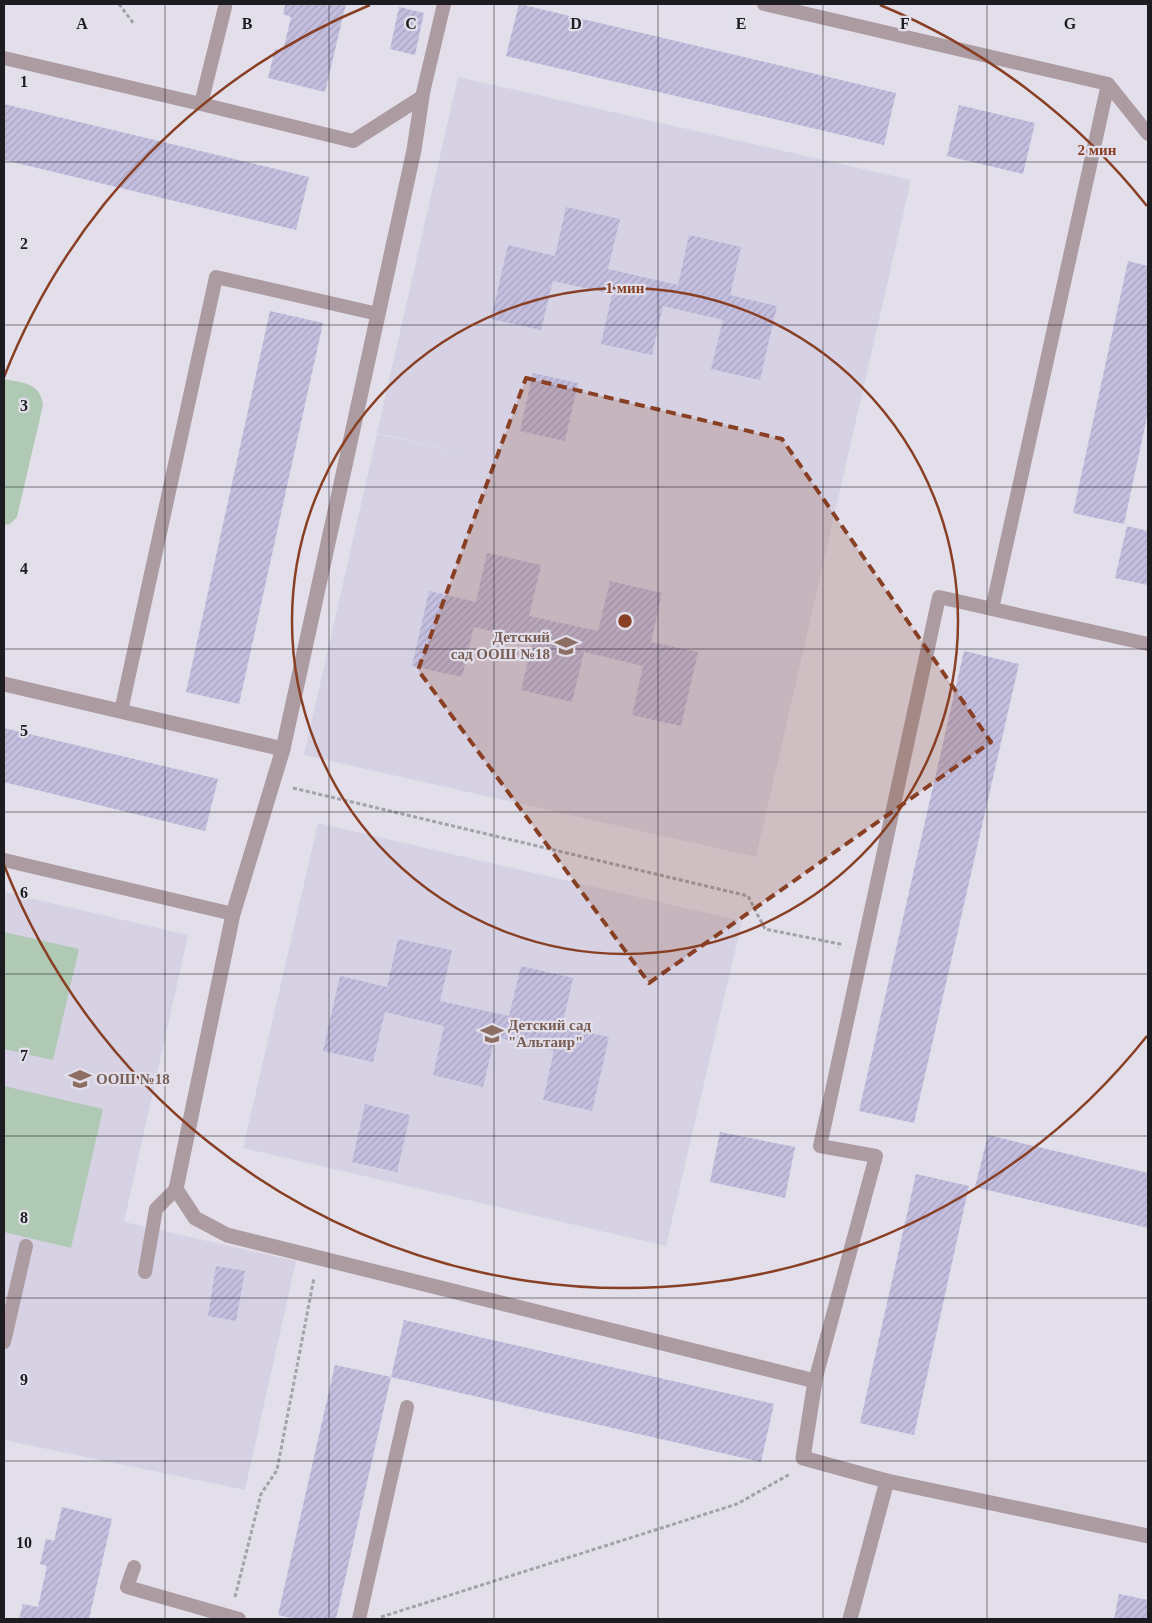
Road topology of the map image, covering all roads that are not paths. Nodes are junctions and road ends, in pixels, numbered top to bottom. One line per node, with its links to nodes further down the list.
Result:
1 (444, 4): 6 (lane)
2 (764, 4): 5 (lane)
3 (225, 7): 7 (lane)
4 (4, 58): 7 (lane)
5 (1108, 84): 8 (lane); 10 (lane)
6 (422, 96): 7 (lane); 9 (street)
7 (201, 104)
8 (1148, 134)
9 (378, 314): 13 (lane); 14 (street)
10 (992, 609): 11 (lane); 21 (lane)
11 (1148, 644)
12 (4, 684): 13 (street)
13 (121, 711): 14 (street)
14 (283, 749): 16 (street)
15 (4, 860): 16 (lane)
16 (233, 914): 17 (street)
17 (176, 1189): 19 (lane); 21 (street)
18 (26, 1246): 20 (lane)
19 (144, 1272)
20 (4, 1342)
21 (815, 1381): 23 (street)
22 (407, 1407): 27 (lane)
23 (887, 1481): 24 (street); 28 (street)
24 (1148, 1536)
25 (134, 1567): 26 (lane)
26 (235, 1618)
27 (359, 1619)
28 (850, 1619)

